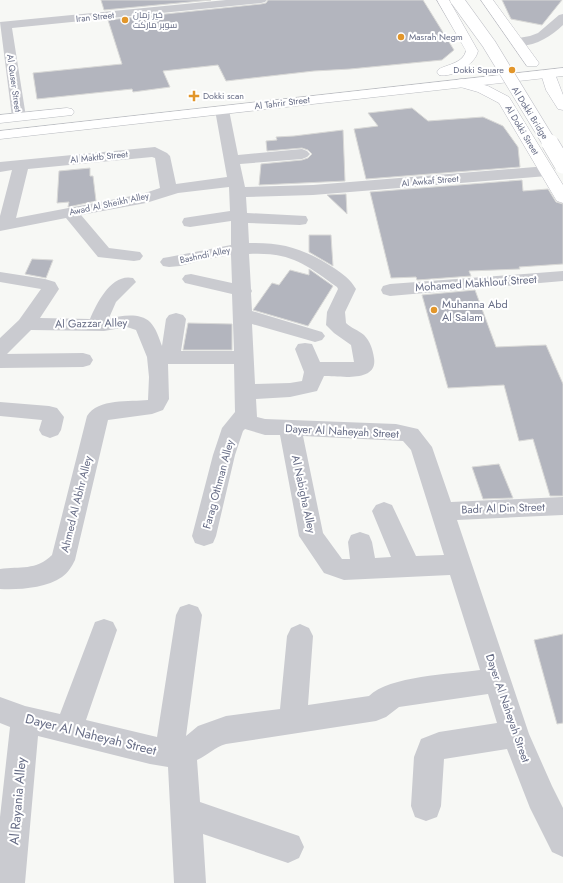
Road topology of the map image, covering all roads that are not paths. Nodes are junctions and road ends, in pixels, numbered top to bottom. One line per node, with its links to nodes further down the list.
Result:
1 (261, 0): 7 (street, Iran Street)
2 (443, 0): 11 (main road)
3 (457, 0): 25 (main road, Al Dokki Bridge, bridge)
4 (471, 0): 14 (main road, Al Dokki Bridge)
5 (487, 0): 8 (main road)
6 (563, 18): 8 (street)
7 (3, 26): 18 (street, Al Quser Street)
8 (517, 42): 9 (main road)
9 (532, 63): 10 (main road); 11 (main road)
10 (560, 70): 13 (main road, Al Tahrir Street); 15 (main road)
11 (444, 72): 12 (main road)
12 (412, 76)
13 (462, 83): 17 (main road, Al Tahrir Street); 21 (main road, Al Dokki Street)
14 (533, 90)
15 (563, 106)
16 (81, 110): 18 (main road)
17 (222, 110): 20 (main road, Al Tahrir Street); 28 (street)
18 (19, 117): 19 (main road)
19 (0, 119)
20 (0, 134)
21 (530, 143): 22 (main road); 27 (main road, Al Dokki Street)
22 (563, 148)
23 (302, 154): 28 (street)
24 (21, 165): 26 (street, Al Maktb Street); 29 (street, Al Maktb Street); 35 (street)
25 (563, 165): 27 (main road)
26 (0, 167)
27 (547, 171): 28 (street, Al Awkaf Street); 30 (main road, Al Dokki Street)
28 (235, 177): 29 (street, Awad Al Sheikh Alley); 32 (street)
29 (168, 191): 31 (street, Awad Al Sheikh Alley)
30 (563, 198)
31 (70, 212): 35 (street, Awad Al Sheikh Alley); 37 (street)
32 (239, 216): 33 (street); 34 (street); 36 (street)
33 (300, 220)
34 (190, 222)
35 (3, 225)
36 (241, 248): 38 (street, Bashndi Alley); 44 (street); 54 (street, Bashndi Alley)
37 (134, 256)
38 (169, 262)
39 (563, 276): 43 (street, Mohamed Makhlouf Street)
40 (0, 277): 47 (street)
41 (191, 279): 44 (street)
42 (127, 282): 48 (street)
43 (390, 290)
44 (243, 291): 45 (street)
45 (243, 315): 51 (street); 54 (street)
46 (176, 319): 50 (street)
47 (26, 324): 48 (street, Al Gazzar Alley); 49 (street)
48 (97, 324): 50 (street, Al Gazzar Alley)
49 (0, 349)
50 (163, 357): 51 (street); 57 (street, Al Gazzar Alley)
51 (244, 358): 55 (street)
52 (83, 360): 53 (street)
53 (0, 361)
54 (314, 372): 55 (street)
55 (245, 392): 58 (street)
56 (0, 409): 60 (street)
57 (107, 412): 69 (street, Ahmed Al Abhr Alley)
58 (246, 414): 59 (street, Dayer Al Naheyah Street); 64 (street, Farag Othman Alley)
59 (290, 428): 63 (street, Dayer Al Naheyah Street); 68 (street, Al Nabigha Alley)
60 (50, 430)
61 (563, 506): 63 (street, Badr Al Din Street)
62 (384, 511): 67 (street)
63 (442, 511): 66 (street, Dayer Al Naheyah Street)
64 (204, 536)
65 (360, 542): 68 (street)
66 (459, 564): 67 (street); 73 (street, Dayer Al Naheyah Street)
67 (408, 566): 68 (street)
68 (354, 569)
69 (2, 579)
70 (189, 616): 78 (street)
71 (104, 630): 76 (street)
72 (300, 636): 75 (street)
73 (497, 680): 75 (street); 77 (street, Dayer Al Naheyah Street)
74 (12, 714): 76 (street, Dayer Al Naheyah Street); 83 (street, Al Rayania Alley)
75 (293, 721): 78 (street)
76 (68, 730): 78 (street, Dayer Al Naheyah Street)
77 (515, 734): 79 (street); 81 (street, Dayer Al Naheyah Street)
78 (176, 753): 80 (street)
79 (426, 806)
80 (186, 813): 82 (street); 84 (street)
81 (563, 841)
82 (288, 847)
83 (9, 883)
84 (190, 883)

